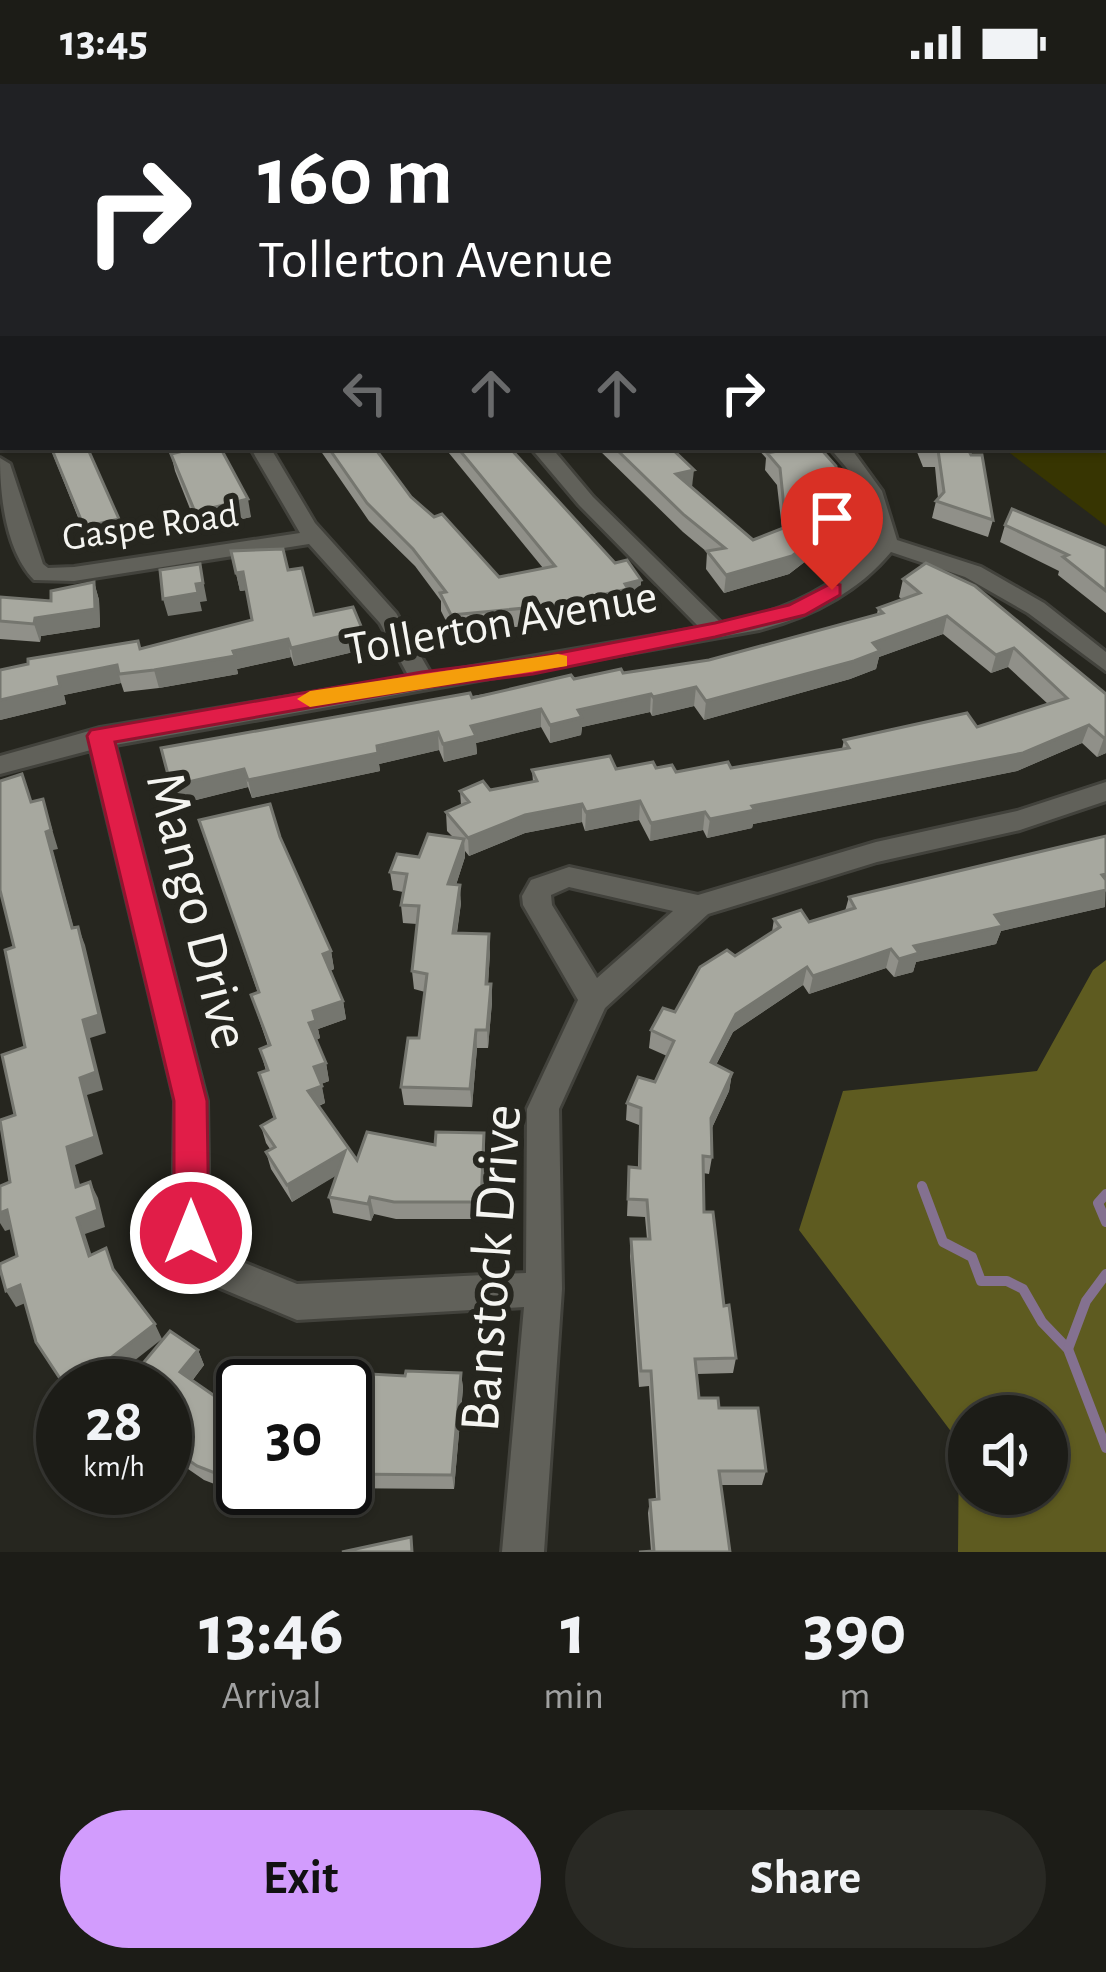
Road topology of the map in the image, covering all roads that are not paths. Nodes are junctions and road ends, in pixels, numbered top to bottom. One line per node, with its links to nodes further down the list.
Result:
1 (262, 450): 5 (street)
2 (543, 450): 7 (street)
3 (843, 450): 6 (street)
4 (0, 464): 5 (street, Gaspe Road)
5 (314, 537): 9 (street)
6 (886, 544): 7 (street, Tollerton Avenue); 8 (street)
7 (715, 630): 9 (street, Tollerton Avenue)
8 (1106, 664)
9 (422, 680): 10 (street, Tollerton Avenue)
10 (100, 736): 11 (street, Tollerton Avenue); 15 (street, Mango Drive)
11 (0, 765)
12 (1106, 791): 13 (street, Banstock Drive)
13 (698, 906): 14 (street, Banstock Drive); 14 (street, Banstock Drive)
14 (593, 1000): 15 (street, Banstock Drive)
15 (544, 1289): 16 (street, Banstock Drive)
16 (523, 1552)

